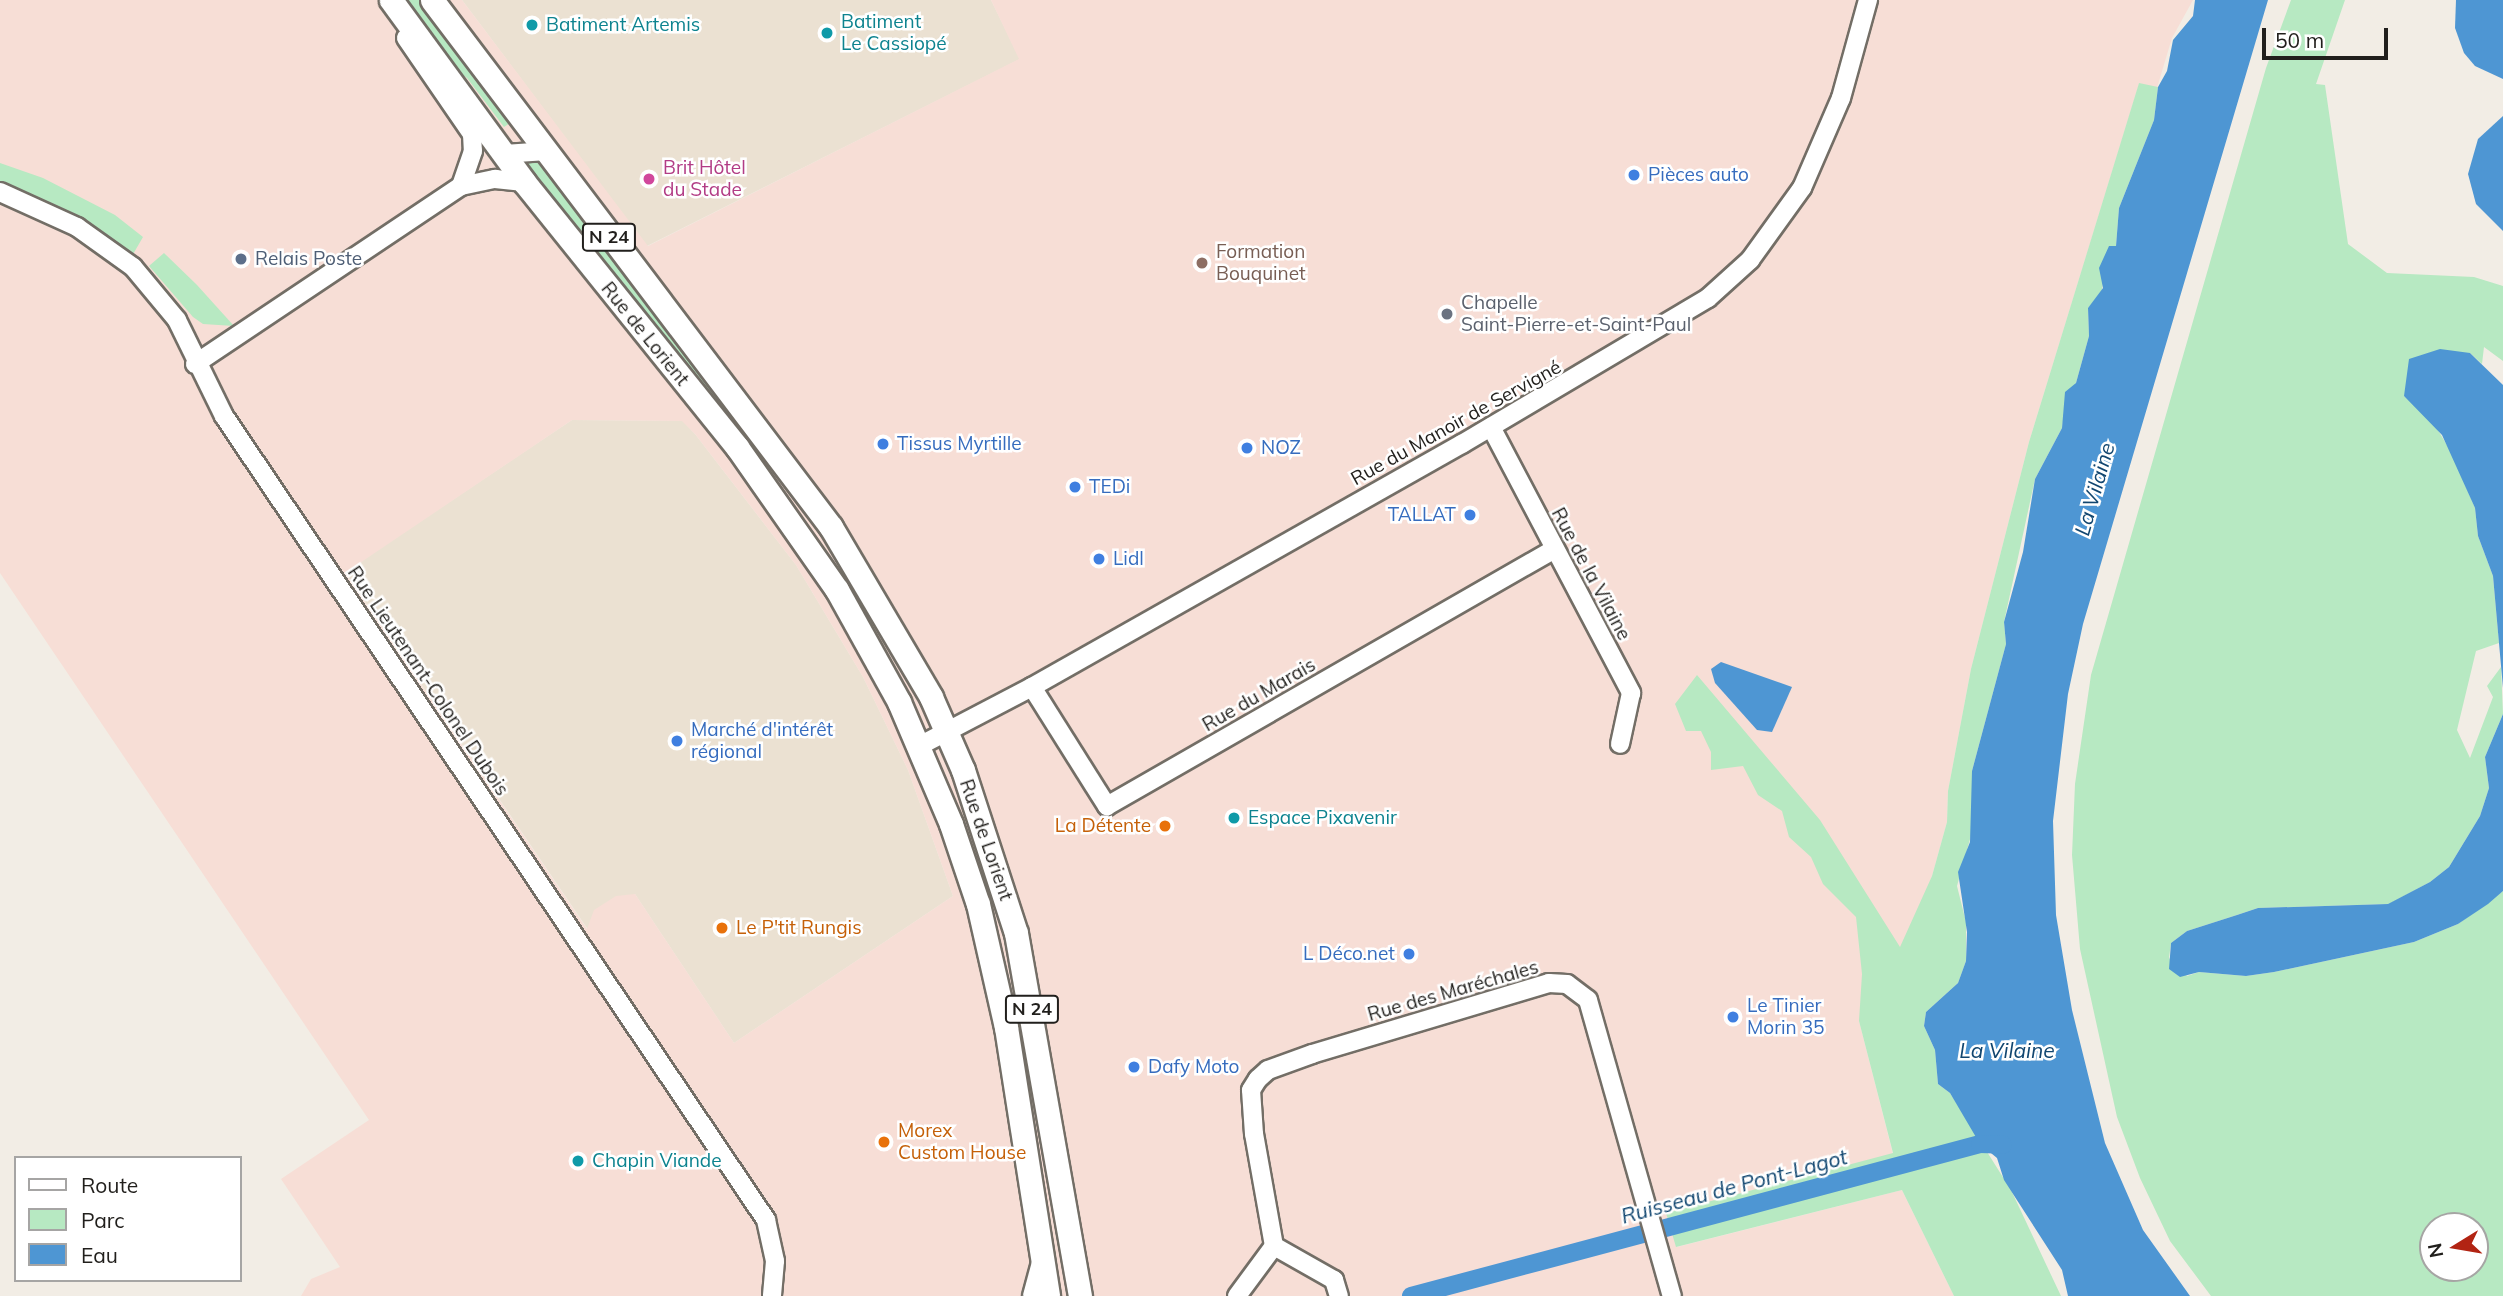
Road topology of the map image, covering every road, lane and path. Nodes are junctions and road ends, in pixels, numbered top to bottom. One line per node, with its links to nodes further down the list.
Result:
1 (432, 0): 4 (main road, Rue de Lorient / N 24)
2 (1868, 0): 10 (street, Rue du Manoir de Servigné)
3 (397, 9): 5 (main road, Rue de Lorient / N 24); 7 (street, Rue de Lorient)
4 (542, 151): 5 (street); 11 (main road, Rue de Lorient / N 24)
5 (503, 154): 6 (main road, Rue de Lorient / N 24)
6 (524, 182): 7 (street); 12 (main road, Rue de Lorient / N 24)
7 (461, 186): 9 (street)
8 (0, 192): 9 (street, Rue Lieutenant-Colonel Dubois)
9 (195, 364): 22 (street, Rue Lieutenant-Colonel Dubois)
10 (1491, 427): 13 (street, Rue de la Vilaine); 14 (street, Rue du Manoir de Servigné)
11 (762, 435): 12 (street); 15 (main road, Rue de Lorient / N 24)
12 (737, 447): 17 (main road, Rue de Lorient / N 24)
13 (1553, 550): 14 (street, Rue du Marais); 16 (street, Rue de la Vilaine)
14 (1032, 687): 15 (street, Rue du Manoir de Servigné)
15 (947, 732): 17 (street, Rue du Manoir de Servigné); 18 (main road, Rue de Lorient / N 24)
16 (1620, 744)
17 (919, 746): 19 (main road, Rue de Lorient / N 24)
18 (1034, 1022): 19 (main road); 25 (main road, Rue de Lorient / N 24)
19 (1006, 1027): 21 (main road, Rue de Lorient / N 24)
20 (1274, 1247): 26 (street); 27 (street); 28 (street, Rue des Maréchales)
21 (1042, 1255): 23 (street); 24 (main road, Rue de Lorient / N 24)
22 (772, 1296)
23 (1032, 1296)
24 (1048, 1296)
25 (1080, 1296)
26 (1237, 1296)
27 (1339, 1296)
28 (1672, 1296)

